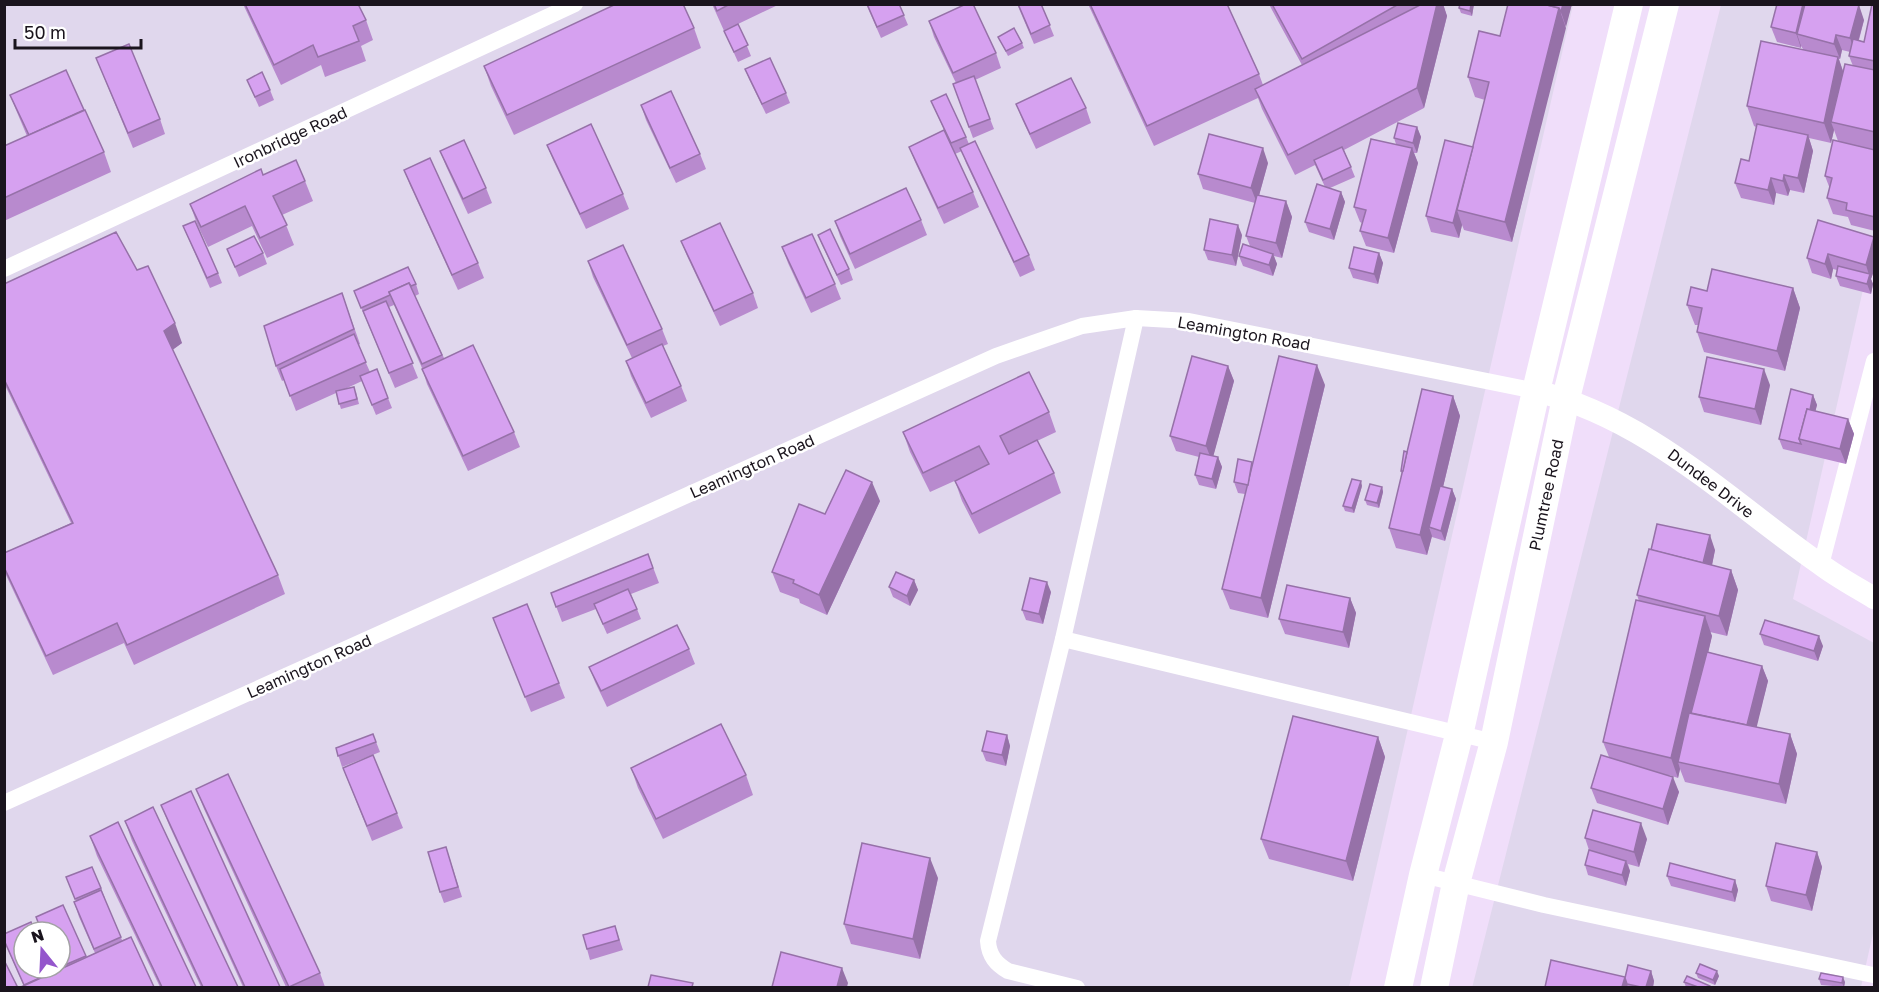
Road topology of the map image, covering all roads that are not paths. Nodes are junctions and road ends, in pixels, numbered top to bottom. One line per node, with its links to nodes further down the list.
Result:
1 (575, 4): 4 (street, Ironbridge Road)
2 (1629, 4): 7 (highway, Plumtree Road)
3 (1665, 4): 8 (highway, Plumtree Road)
4 (4, 269)
5 (1136, 318): 7 (street, Leamington Road); 11 (street); 14 (street, Leamington Road)
6 (1875, 362): 9 (street)
7 (1536, 391): 8 (street, Dundee Drive); 12 (highway, Plumtree Road)
8 (1566, 398): 9 (street, Dundee Drive); 13 (highway, Plumtree Road)
9 (1821, 565): 10 (street, Dundee Drive)
10 (1875, 598)
11 (1063, 639): 12 (street); 18 (street)
12 (1460, 735): 13 (street); 15 (highway, Plumtree Road)
13 (1494, 742): 16 (highway, Plumtree Road)
14 (4, 803)
15 (1424, 875): 16 (street); 19 (highway, Plumtree Road)
16 (1455, 883): 17 (street); 20 (highway, Plumtree Road)
17 (1873, 978)
18 (1077, 987)
19 (1398, 987)
20 (1434, 987)

